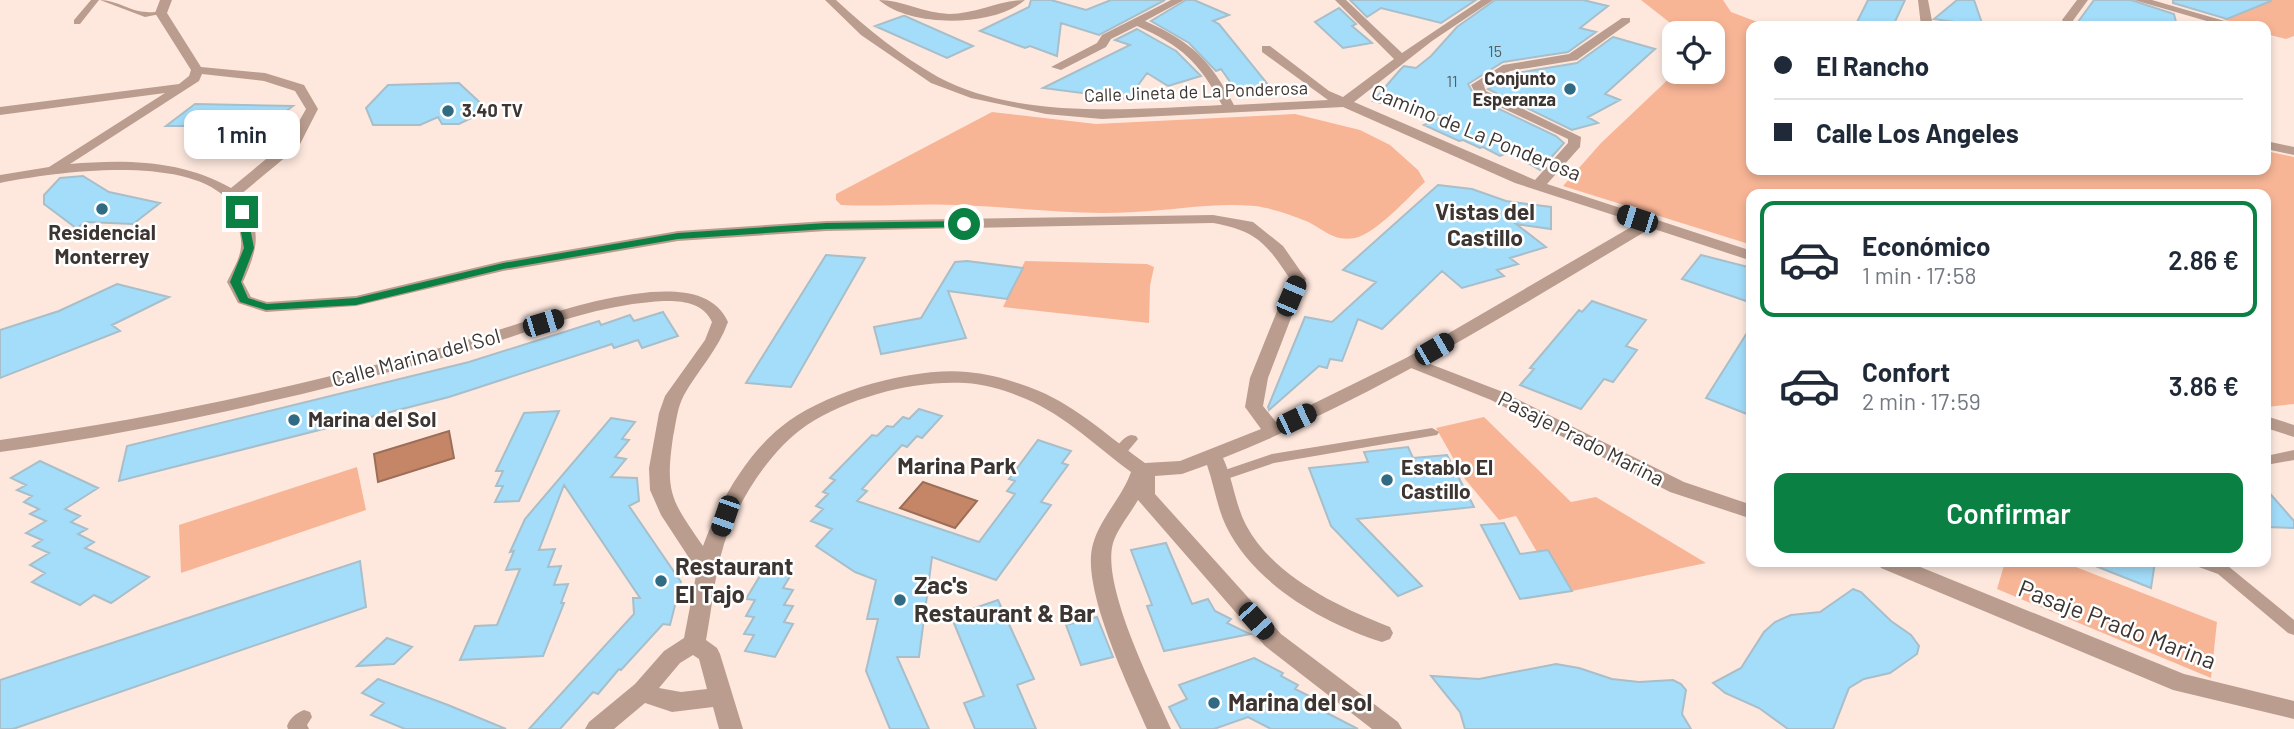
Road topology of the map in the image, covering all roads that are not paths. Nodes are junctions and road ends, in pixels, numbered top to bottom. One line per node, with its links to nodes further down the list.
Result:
1 (94, 0): 18 (lane)
2 (104, 0): 13 (lane)
3 (167, 0): 13 (street)
4 (830, 0): 26 (street, Calle Jineta de La Ponderosa)
5 (884, 0): 6 (street)
6 (1020, 0)
7 (1179, 0): 19 (street)
8 (1340, 0): 21 (street)
9 (1488, 0): 21 (street)
10 (1923, 0): 16 (street)
11 (2083, 0): 15 (street)
12 (2139, 0): 17 (street)
13 (161, 13): 23 (street)
14 (1626, 20): 32 (street)
15 (2068, 20)
16 (1926, 21)
17 (2207, 21)
18 (77, 22)
19 (1137, 22): 22 (street); 26 (street)
20 (1266, 49): 25 (street, Camino de La Ponderosa)
21 (1402, 60): 25 (street)
22 (1057, 67)
23 (197, 70): 24 (street); 33 (street)
24 (184, 86): 27 (street); 30 (street)
25 (1344, 103): 26 (street, Calle Jineta de La Ponderosa); 32 (street, Camino de La Ponderosa)
26 (1229, 107)
27 (0, 111)
28 (2271, 146): 29 (street)
29 (2294, 151)
30 (52, 169): 31 (street); 33 (street)
31 (0, 179)
32 (1536, 186): 34 (street, Camino de La Ponderosa)
33 (232, 194): 38 (street)
34 (1649, 223): 35 (street, Camino de La Ponderosa); 36 (street)
35 (1746, 254)
36 (1412, 362): 38 (street); 49 (street, Pasaje Prado Marina)
37 (2271, 424): 39 (street)
38 (1273, 431): 45 (street)
39 (2294, 431)
40 (1432, 432): 48 (lane)
41 (1131, 439): 43 (lane)
42 (0, 446): 52 (street, Calle Marina del Sol)
43 (1118, 454): 47 (street); 52 (street)
44 (2294, 455): 46 (lane)
45 (1212, 456): 47 (street); 48 (street)
46 (2271, 460)
47 (1140, 470): 61 (street); 62 (street)
48 (1221, 476): 54 (street)
49 (1746, 510)
50 (1900, 567): 58 (street, Pasaje Prado Marina)
51 (2219, 567): 53 (lane)
52 (707, 568): 55 (street)
53 (2294, 629)
54 (1382, 632)
55 (694, 643): 56 (street); 57 (street)
56 (643, 691): 57 (street); 59 (street)
57 (720, 696): 60 (street)
58 (2292, 709)
59 (597, 729)
60 (731, 729)
61 (1159, 729)
62 (1390, 729)

